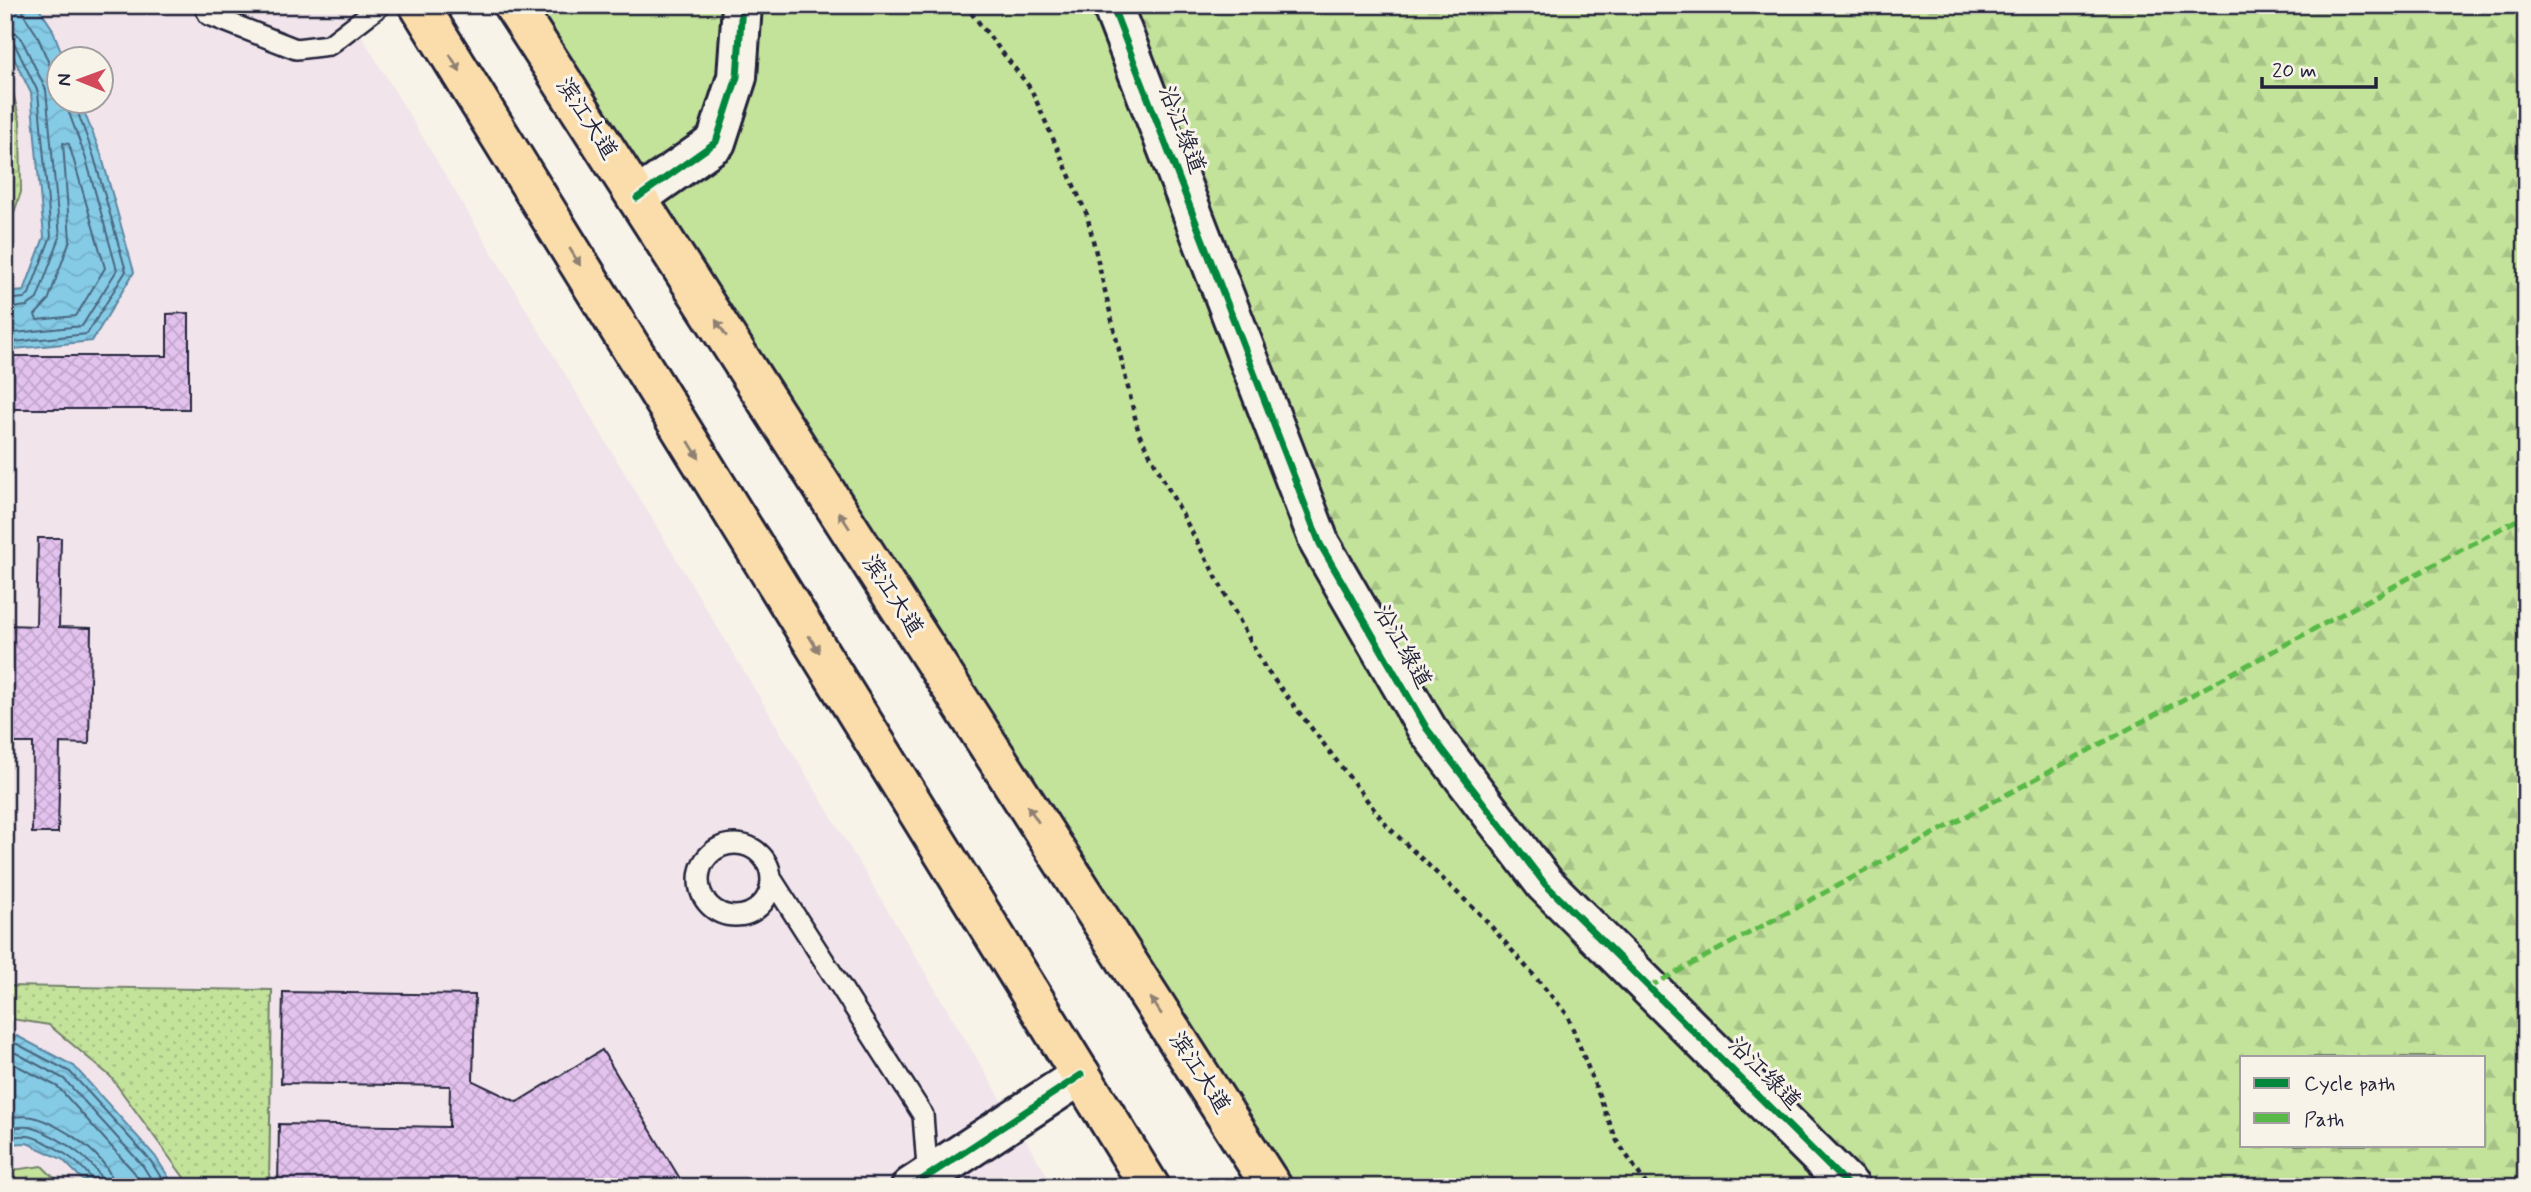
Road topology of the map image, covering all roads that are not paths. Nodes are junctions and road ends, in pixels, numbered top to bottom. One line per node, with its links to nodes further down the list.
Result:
1 (203, 5): 2 (lane)
2 (381, 5)
3 (419, 5): 9 (main road, one-way to 9)
4 (513, 5): 7 (main road, 滨江大道)
5 (742, 5): 7 (street)
6 (1112, 5): 13 (street, 沿江绿道)
7 (637, 198): 12 (main road, 滨江大道, one-way to 7)
8 (771, 878): 10 (lane)
9 (1081, 1075): 10 (street); 11 (main road)
10 (923, 1183)
11 (1150, 1187)
12 (1272, 1187)
13 (1850, 1187)

